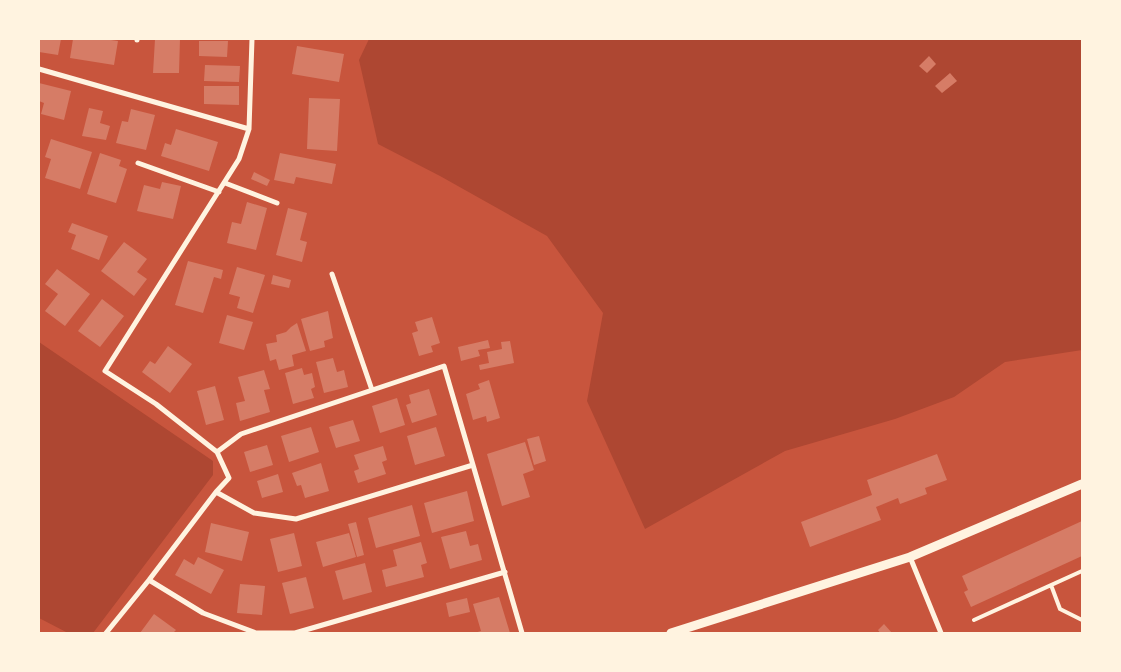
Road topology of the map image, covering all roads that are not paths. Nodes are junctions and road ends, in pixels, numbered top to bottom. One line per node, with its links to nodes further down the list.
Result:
1 (252, 39): 3 (street)
2 (39, 69): 3 (street)
3 (250, 129): 5 (street)
4 (138, 163): 6 (street)
5 (225, 183): 6 (street); 7 (street)
6 (219, 192): 10 (street)
7 (277, 203)
8 (332, 274): 9 (street)
9 (372, 390): 10 (street); 11 (street)
10 (217, 452): 13 (street)
11 (472, 465): 13 (street); 16 (street)
12 (1082, 484): 14 (street)
13 (216, 492): 17 (street)
14 (910, 557): 23 (street); 24 (street)
15 (1082, 571): 18 (lane)
16 (504, 572): 17 (street); 22 (street)
17 (149, 580): 21 (street)
18 (1051, 585): 19 (lane); 20 (lane)
19 (974, 620)
20 (1082, 620)
21 (106, 633)
22 (522, 633)
23 (671, 633)
24 (941, 633)

